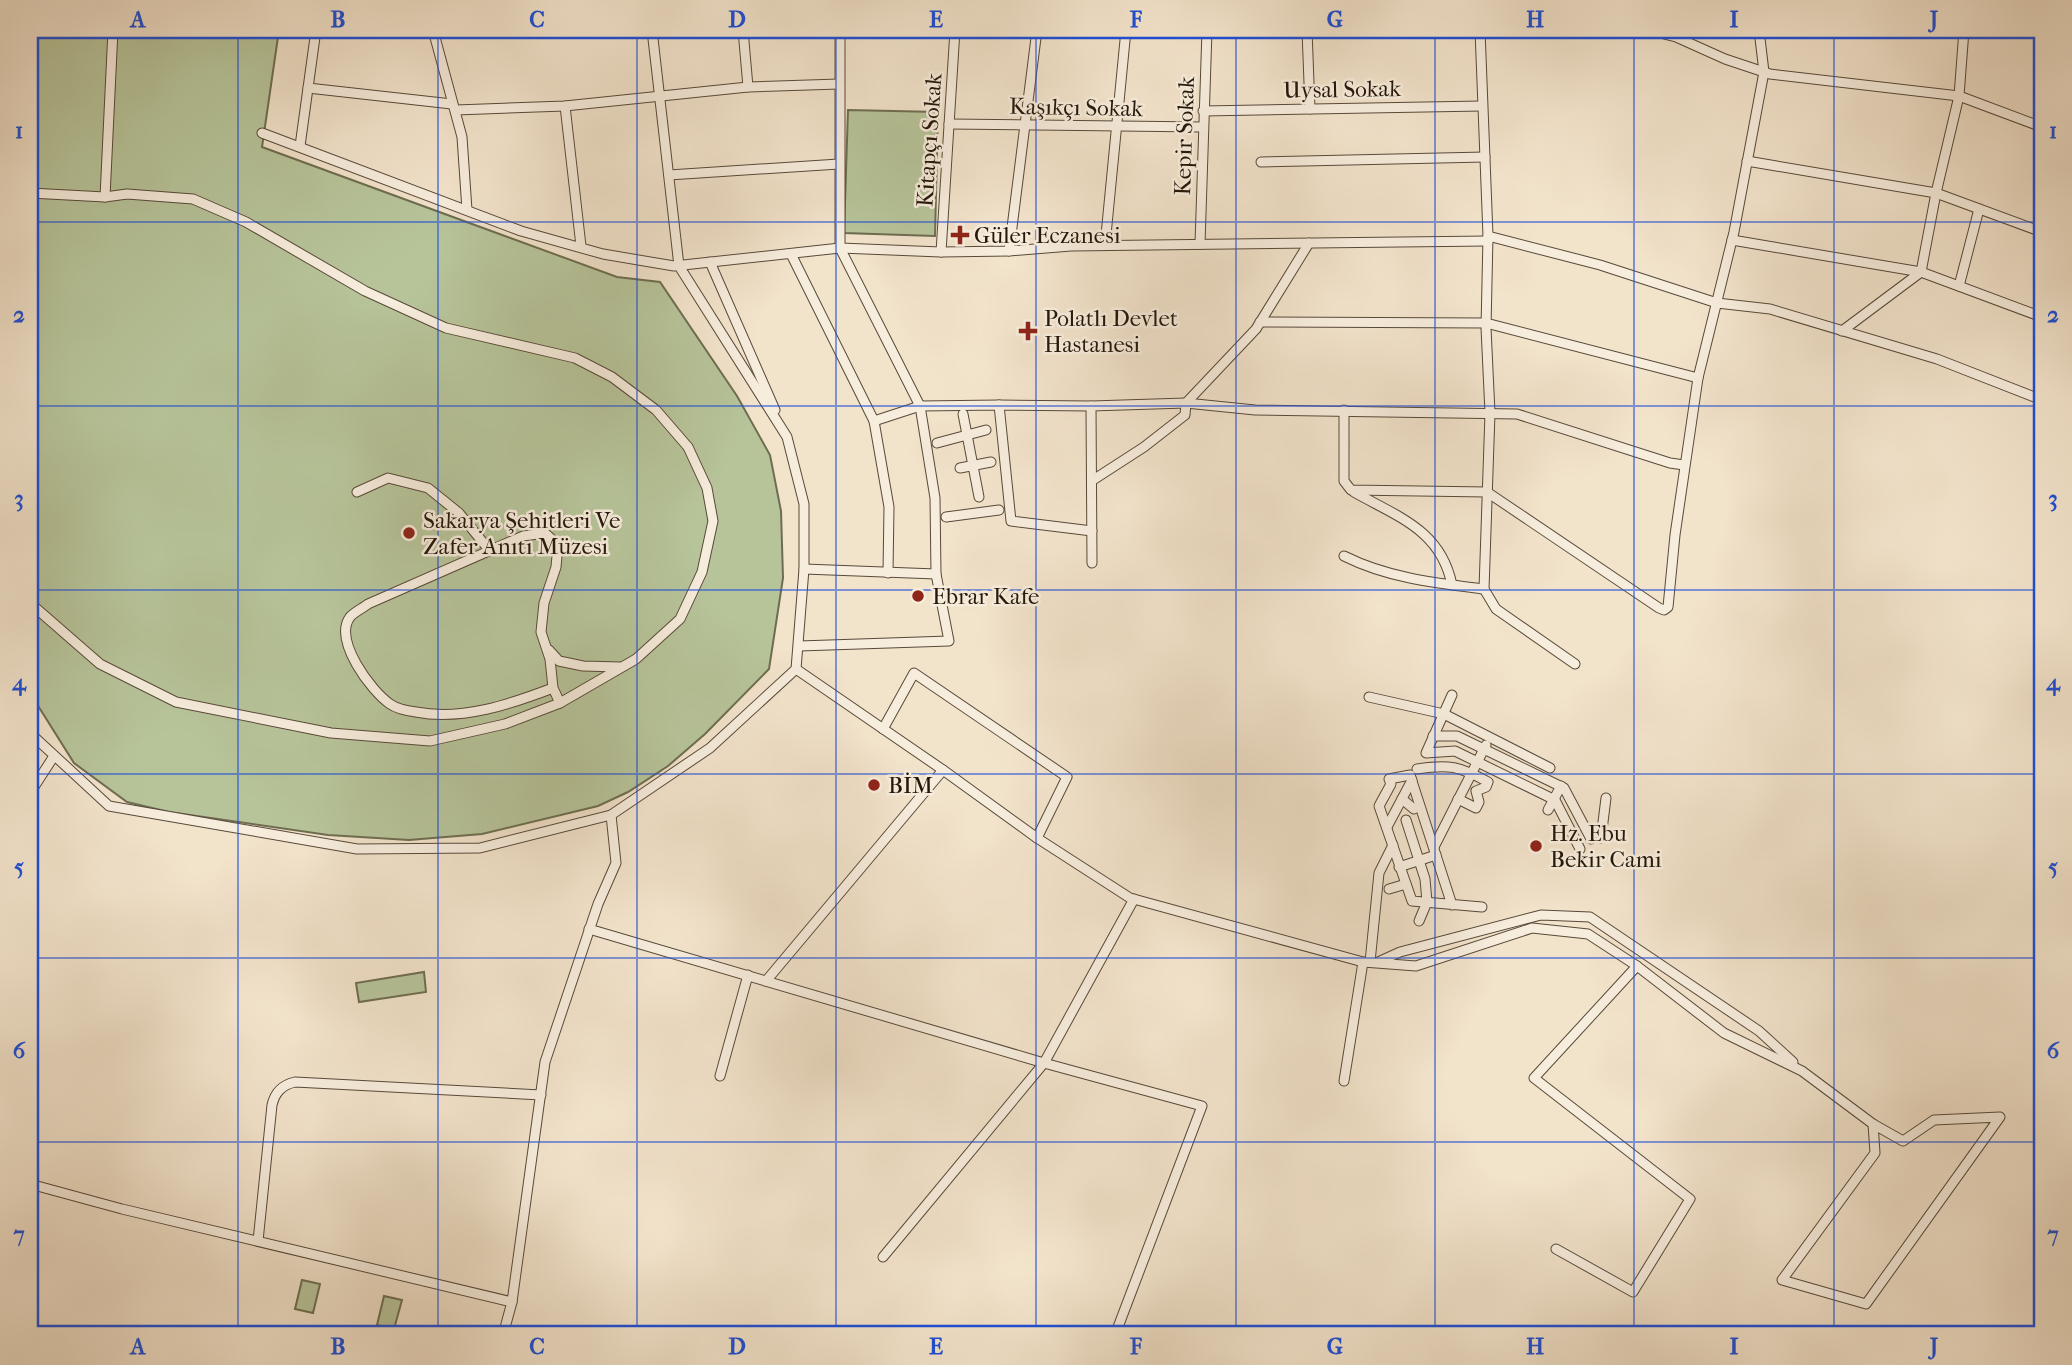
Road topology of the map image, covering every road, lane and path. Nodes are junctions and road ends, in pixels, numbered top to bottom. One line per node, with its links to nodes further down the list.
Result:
1 (113, 30): 43 (street)
2 (316, 30): 21 (street)
3 (392, 30): 17 (street)
4 (472, 30): 17 (street)
5 (652, 30): 22 (street)
6 (743, 30): 20 (street)
7 (840, 30): 19 (street)
8 (955, 30): 29 (street, Kitapçı Sokak)
9 (1037, 30): 30 (street)
10 (1126, 30): 31 (street)
11 (1207, 30): 28 (street, Kepir Sokak)
12 (1307, 30): 27 (street)
13 (1479, 30): 25 (street)
14 (1648, 30): 18 (street)
15 (1759, 30): 18 (street)
16 (1964, 30): 23 (street)
17 (434, 32): 26 (street)
18 (1764, 72): 23 (street); 37 (street)
19 (839, 84): 20 (street); 39 (street)
20 (748, 87): 22 (street)
21 (308, 88): 26 (street); 35 (street)
22 (660, 95): 24 (street); 40 (street)
23 (1959, 96): 33 (street); 42 (street)
24 (565, 106): 26 (street); 52 (street)
25 (1482, 106): 27 (street, Uysal Sokak); 36 (street)
26 (454, 107): 45 (street)
27 (1310, 109): 28 (street, Uysal Sokak)
28 (1203, 111): 32 (street, Kepir Sokak)
29 (949, 124): 30 (street, Kaşıkçı Sokak); 55 (street, Kitapçı Sokak)
30 (1025, 125): 31 (street, Kaşıkçı Sokak); 54 (street)
31 (1116, 127): 32 (street, Kaşıkçı Sokak); 51 (street)
32 (1202, 127): 50 (street, Kepir Sokak)
33 (2042, 127)
34 (262, 133): 35 (street)
35 (300, 146): 45 (street)
36 (1485, 157): 38 (street); 47 (street)
37 (1747, 161): 42 (street); 48 (street)
38 (1261, 162)
39 (839, 164): 40 (street); 53 (street)
40 (669, 175): 58 (street)
41 (30, 193): 43 (street)
42 (1936, 193): 44 (street); 59 (street)
43 (105, 197): 104 (street)
44 (1979, 209): 46 (street); 60 (street)
45 (467, 210): 52 (street)
46 (2042, 232)
47 (1488, 239): 49 (street); 61 (street); 64 (street)
48 (1732, 240): 59 (street); 61 (street)
49 (1309, 243): 50 (street); 63 (street)
50 (1200, 244): 51 (street)
51 (1105, 245): 54 (street)
52 (580, 246): 58 (street)
53 (840, 248): 55 (street); 56 (street); 70 (street)
54 (1009, 251): 55 (street)
55 (941, 252)
56 (791, 254): 57 (street); 75 (street)
57 (710, 262): 58 (street); 78 (street)
58 (679, 265): 78 (street)
59 (1920, 272): 60 (street); 65 (street)
60 (1959, 286): 62 (street)
61 (1717, 303): 65 (street); 66 (street)
62 (2042, 317)
63 (1260, 322): 64 (street); 68 (street)
64 (1486, 323): 66 (street); 73 (street)
65 (1843, 331): 67 (street)
66 (1698, 378): 82 (street)
67 (2042, 400)
68 (1186, 403): 71 (street); 72 (street); 84 (street)
69 (999, 405): 70 (street); 71 (street); 91 (street)
70 (920, 406): 75 (street); 97 (street)
71 (1091, 406): 84 (street)
72 (1344, 410): 73 (street); 85 (street)
73 (1490, 413): 82 (street); 87 (street)
74 (963, 414): 77 (street)
75 (874, 421): 96 (street)
76 (986, 430): 77 (street)
77 (967, 435): 79 (street); 81 (street)
78 (787, 437): 95 (street)
79 (937, 443)
80 (991, 461): 81 (street)
81 (972, 465): 83 (street); 88 (street)
82 (1684, 465): 87 (street)
83 (960, 468)
84 (1093, 480): 91 (street)
85 (1351, 490): 87 (street); 98 (street)
86 (356, 492): 92 (street)
87 (1487, 492): 99 (street)
88 (979, 497)
89 (999, 510): 90 (street)
90 (946, 517)
91 (1093, 531): 94 (street)
92 (490, 551): 101 (street); 106 (street)
93 (1343, 556): 98 (street)
94 (1092, 563)
95 (804, 569): 96 (street); 102 (street)
96 (888, 573): 97 (street)
97 (936, 574): 102 (street)
98 (1452, 585): 99 (street)
99 (1484, 589): 103 (street)
100 (30, 603): 109 (street)
101 (546, 646): 104 (street); 106 (street)
102 (799, 646): 105 (street)
103 (1574, 664)
104 (622, 667): 109 (street)
105 (796, 669): 111 (street); 132 (street)
106 (553, 688): 109 (street)
107 (1452, 695): 110 (street)
108 (1369, 697): 110 (street)
109 (560, 703)
110 (1444, 714): 113 (street); 114 (street)
111 (883, 729): 120 (street); 135 (street)
112 (30, 733): 116 (street)
113 (1433, 736): 115 (street); 117 (street)
114 (1490, 738): 115 (street); 118 (street)
115 (1484, 749): 117 (street); 124 (street)
116 (54, 756): 126 (street); 132 (street)
117 (1478, 762): 121 (street); 130 (street)
118 (1550, 768)
119 (1417, 769): 121 (street)
120 (943, 770): 135 (street); 155 (street)
121 (1472, 773): 123 (street); 125 (street)
122 (1412, 780): 127 (street); 133 (street); 140 (street)
123 (1465, 786): 125 (street); 128 (street)
124 (1560, 786): 130 (street); 137 (street)
125 (1476, 791): 128 (street)
126 (30, 793)
127 (1402, 799): 133 (street); 134 (street)
128 (1458, 799): 140 (street)
129 (1606, 799): 136 (street)
130 (1553, 800): 131 (street); 141 (street)
131 (1548, 810)
132 (611, 815): 151 (street)
133 (1391, 818): 134 (street); 138 (street)
134 (1409, 818): 139 (street)
135 (1037, 838): 146 (street)
136 (1601, 838)
137 (1591, 839)
138 (1393, 845): 143 (street); 152 (street)
139 (1414, 846): 140 (street); 142 (street)
140 (1434, 847): 142 (street); 148 (street)
141 (1580, 849)
142 (1419, 860): 143 (street); 147 (street)
143 (1400, 867): 144 (street)
144 (1406, 884): 145 (street); 147 (street)
145 (1389, 889)
146 (1135, 899): 152 (street); 156 (street)
147 (1427, 902): 148 (street); 150 (street)
148 (1452, 905): 149 (street)
149 (1482, 907)
150 (1419, 921)
151 (589, 929): 154 (street); 160 (street)
152 (1370, 962): 153 (street); 157 (street); 159 (street)
153 (1637, 966): 157 (street); 164 (street)
154 (748, 975): 155 (street); 158 (street)
155 (766, 981): 156 (street)
156 (1044, 1063): 165 (street); 168 (street)
157 (1802, 1071): 161 (street)
158 (720, 1076)
159 (1344, 1081)
160 (541, 1095): 163 (street); 166 (street)
161 (1873, 1124): 161 (street)
162 (30, 1184): 163 (street)
163 (258, 1241): 166 (street)
164 (1556, 1249)
165 (883, 1257)
166 (512, 1302): 167 (street)
167 (503, 1335)
168 (1115, 1335)

